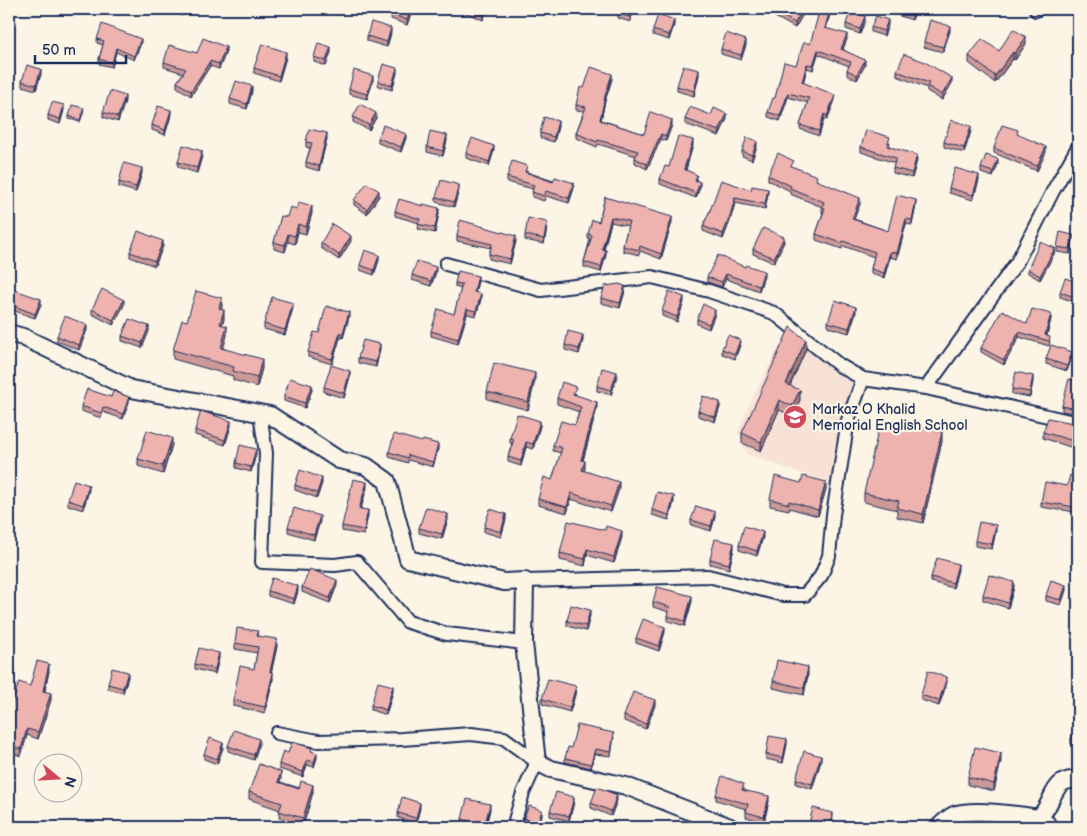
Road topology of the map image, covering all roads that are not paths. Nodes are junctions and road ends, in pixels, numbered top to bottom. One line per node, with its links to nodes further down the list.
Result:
1 (1078, 147): 5 (street)
2 (446, 264): 4 (street)
3 (9, 333): 6 (main road)
4 (863, 379): 5 (street); 8 (street)
5 (926, 388): 7 (street)
6 (260, 414): 8 (main road); 9 (street)
7 (1078, 423)
8 (525, 581): 9 (main road)
9 (524, 643): 11 (main road)
10 (276, 733): 11 (street)
11 (537, 762): 14 (street); 15 (main road)
12 (1078, 780): 13 (main road)
13 (1044, 822): 16 (main road)
14 (513, 827)
15 (730, 827)
16 (939, 827)

